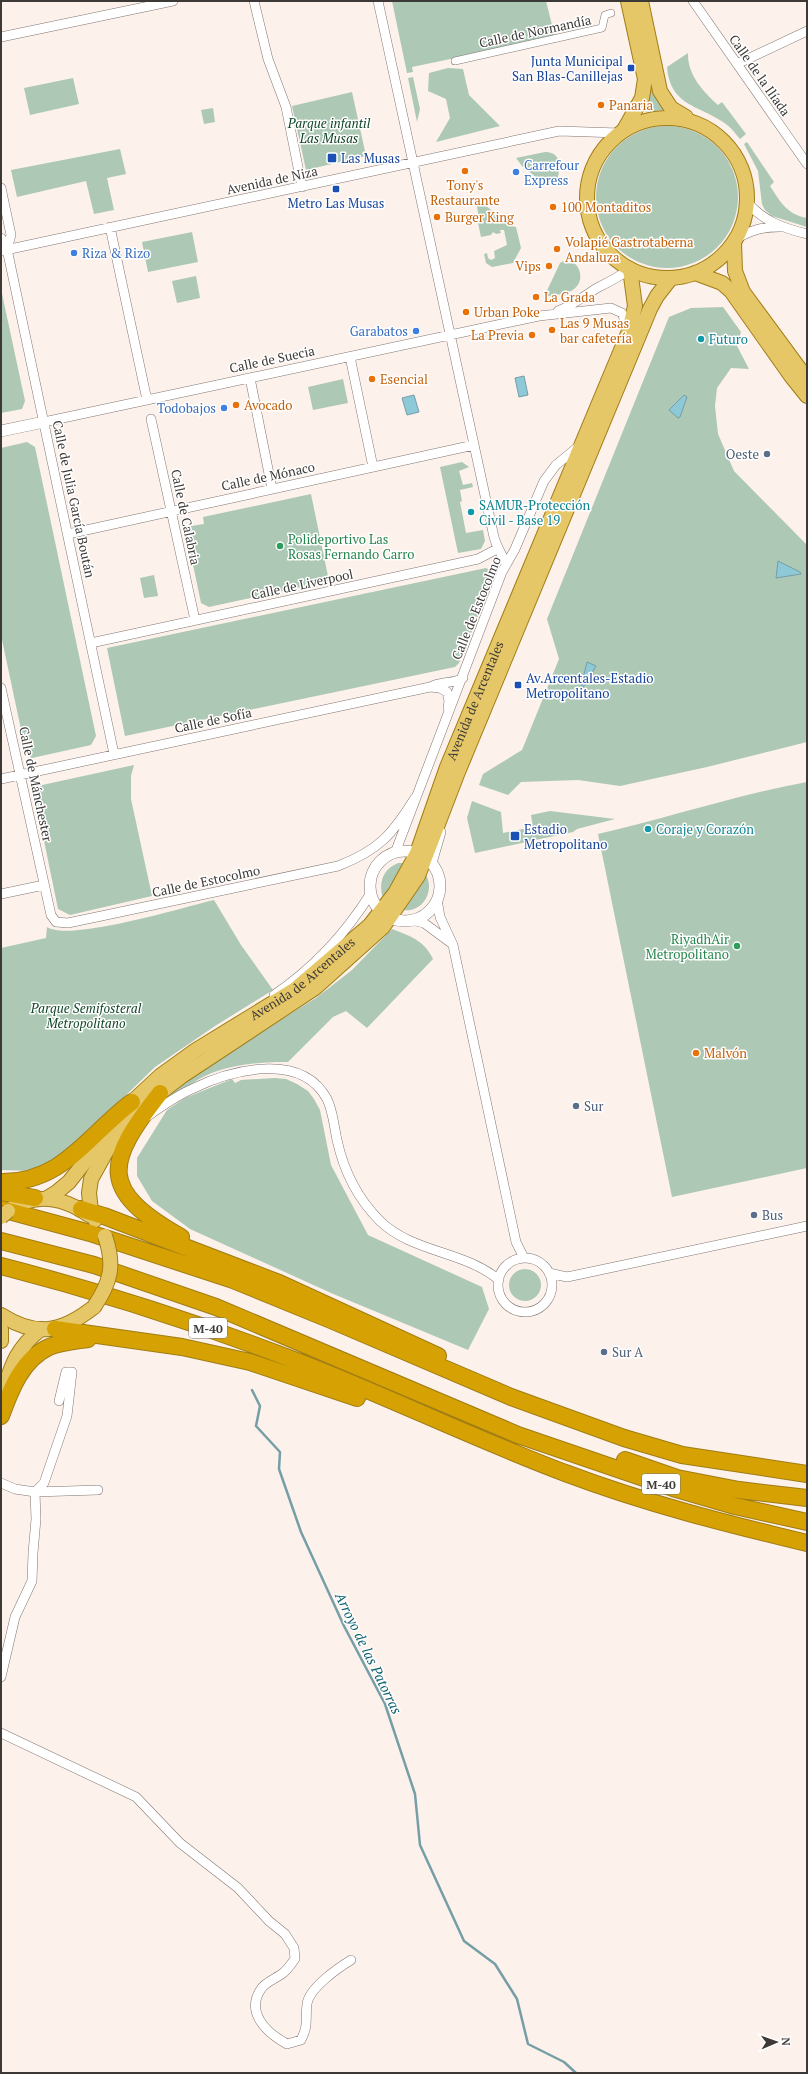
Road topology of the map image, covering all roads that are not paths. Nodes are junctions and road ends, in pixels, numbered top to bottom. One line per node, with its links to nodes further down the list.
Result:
1 (173, 1): 9 (street)
2 (254, 1): 17 (street)
3 (378, 1): 15 (street)
4 (628, 1): 13 (main road)
5 (641, 1): 12 (main road)
6 (697, 2): 11 (street, Calle de la Ilíada)
7 (610, 14): 10 (street, Calle de Normandía)
8 (807, 32): 11 (street)
9 (1, 37)
10 (455, 61)
11 (737, 64): 14 (street, Calle de la Ilíada)
12 (695, 123): 13 (main road); 19 (main road)
13 (621, 132): 15 (street, Avenida de Niza); 26 (main road)
14 (804, 153): 16 (street, Calle de la Ilíada)
15 (413, 162): 17 (street, Avenida de Niza); 31 (street)
16 (807, 164)
17 (302, 187): 20 (street, Avenida de Niza)
18 (1, 188): 25 (street, Calle de Julia García Boután)
19 (747, 202): 21 (street); 24 (main road)
20 (110, 227): 25 (street, Avenida de Niza); 36 (street)
21 (782, 227): 22 (street); 24 (street)
22 (807, 234)
23 (1, 238): 25 (street, Calle de Julia García Boután)
24 (735, 241): 27 (main road); 34 (main road)
25 (4, 250): 38 (street, Calle de Julia García Boután)
26 (630, 269): 28 (main road); 29 (street, Calle de Suecia); 30 (main road, Avenida de Arcentales)
27 (695, 273): 28 (main road); 35 (main road)
28 (671, 278): 60 (main road, Avenida de Arcentales)
29 (548, 316): 30 (street, Calle de Suecia); 31 (street, Calle de Suecia)
30 (629, 331): 40 (main road, Avenida de Arcentales)
31 (450, 334): 32 (street, Calle de Suecia); 41 (street)
32 (350, 357): 33 (street, Calle de Suecia); 42 (street)
33 (250, 378): 36 (street, Calle de Suecia); 43 (street)
34 (807, 379)
35 (807, 396)
36 (147, 400): 38 (street, Calle de Suecia)
37 (151, 419): 44 (street, Calle de Calabria)
38 (44, 422): 39 (street, Calle de Suecia); 45 (street, Calle de Julia García Boután)
39 (1, 431)
40 (583, 442): 47 (street, Calle de Estocolmo); 60 (main road, Avenida de Arcentales)
41 (474, 445): 42 (street, Calle de Mónaco); 46 (street)
42 (373, 467): 43 (street, Calle de Mónaco)
43 (272, 489): 44 (street, Calle de Mónaco)
44 (171, 511): 45 (street, Calle de Mónaco); 49 (street, Calle de Calabria)
45 (68, 534): 50 (street, Calle de Julia García Boután)
46 (497, 548): 47 (street); 48 (street); 49 (street, Calle de Liverpool)
47 (515, 549): 48 (street, Calle de Estocolmo)
48 (506, 564): 51 (street, Calle de Estocolmo)
49 (195, 620): 50 (street, Calle de Liverpool)
50 (91, 643): 55 (street, Calle de Julia García Boután)
51 (463, 678): 52 (street, Calle de Sofía); 54 (street, Calle de Estocolmo)
52 (430, 687): 54 (street); 55 (street, Calle de Sofía)
53 (1, 688): 56 (street, Calle de Mánchester)
54 (447, 717): 58 (street, Calle de Estocolmo)
55 (114, 754): 56 (street, Calle de Sofía)
56 (21, 774): 57 (street, Calle de Sofía); 61 (street, Calle de Mánchester)
57 (1, 779)
58 (415, 798): 59 (street, Calle de Estocolmo); 61 (street, Calle de Estocolmo)
59 (395, 852): 60 (street); 62 (street)
60 (425, 858): 64 (street); 65 (main road, Avenida de Arcentales)
61 (44, 885): 63 (street)
62 (371, 893): 65 (street); 68 (street, Avenida de Arcentales)
63 (1, 894)
64 (437, 899): 66 (street); 67 (street)
65 (386, 914): 66 (street); 68 (main road, Avenida de Arcentales); 69 (main road, Avenida de Arcentales)
66 (411, 920): 67 (street)
67 (453, 945): 79 (street)
68 (196, 1050): 70 (main road, Avenida de Arcentales)
69 (160, 1093): 71 (highway); 76 (main road, Avenida de Arcentales)
70 (132, 1102): 72 (highway); 74 (main road, Avenida de Arcentales)
71 (136, 1123): 81 (highway); 86 (street)
72 (1, 1182)
73 (1, 1192): 74 (highway)
74 (41, 1198): 75 (main road, Avenida de Arcentales); 76 (main road)
75 (3, 1212): 94 (highway)
76 (93, 1214): 81 (highway); 90 (main road, bridge)
77 (807, 1226): 85 (street)
78 (1, 1242): 93 (highway, M-40)
79 (516, 1242): 80 (street); 82 (street)
80 (524, 1258): 82 (street); 84 (street)
81 (219, 1259): 94 (highway)
82 (512, 1261): 86 (street)
83 (1, 1266): 97 (highway, M-40)
84 (549, 1272): 85 (street); 87 (street)
85 (564, 1278): 87 (street)
86 (499, 1280): 87 (street)
87 (551, 1291)
88 (1, 1315): 90 (main road)
89 (1, 1329): 92 (main road)
90 (48, 1329): 91 (highway); 95 (main road)
91 (107, 1337): 97 (highway); 98 (highway)
92 (1, 1341)
93 (298, 1341): 103 (highway); 104 (highway, M-40)
94 (511, 1398): 99 (highway)
95 (1, 1399)
96 (59, 1401): 102 (street)
97 (408, 1409): 105 (highway, M-40)
98 (1, 1416)
99 (807, 1474)
100 (1, 1483): 102 (street)
101 (98, 1490): 102 (street)
102 (35, 1492): 106 (street)
103 (807, 1498)
104 (807, 1522)
105 (807, 1543)
106 (1, 1678)
107 (1, 1733): 108 (street)
108 (351, 1960)

